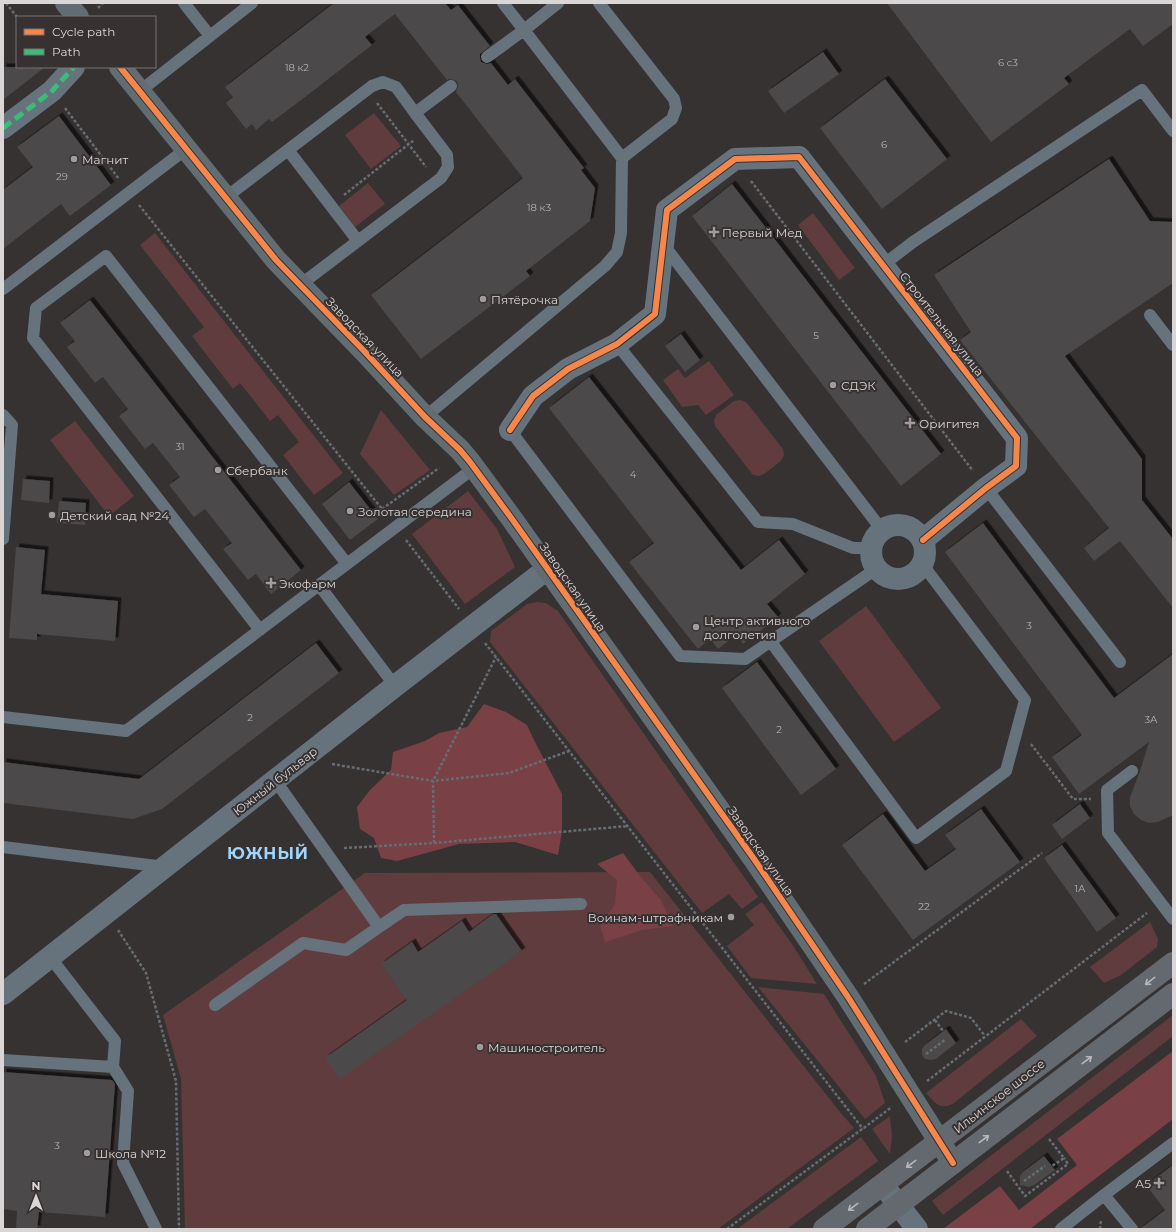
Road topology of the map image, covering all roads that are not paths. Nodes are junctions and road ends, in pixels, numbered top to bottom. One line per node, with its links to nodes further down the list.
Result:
1 (66, 3): 7 (street)
2 (184, 3): 9 (lane)
3 (252, 3): 9 (lane)
4 (503, 3): 8 (lane)
5 (558, 3): 8 (lane)
6 (598, 3): 20 (lane)
7 (87, 13)
8 (524, 30): 10 (lane); 20 (lane)
9 (210, 36): 14 (lane)
10 (487, 58)
11 (73, 68): 16 (street)
12 (121, 68): 14 (street, Заводская улица)
13 (451, 86): 15 (lane)
14 (140, 91): 18 (street, Заводская улица)
15 (415, 113): 19 (lane); 22 (lane)
16 (3, 128)
17 (1173, 131): 24 (lane)
18 (186, 148): 21 (street, Заводская улица); 26 (lane)
19 (288, 150): 21 (lane); 22 (lane)
20 (622, 158): 31 (lane)
21 (225, 198): 25 (street, Заводская улица)
22 (358, 241): 25 (lane)
23 (663, 244): 24 (street, Строительная улица); 28 (street); 35 (lane)
24 (883, 265): 34 (street, Строительная улица)
25 (300, 285): 31 (street, Заводская улица)
26 (3, 289)
27 (1150, 315): 29 (lane)
28 (617, 344): 32 (street); 38 (lane)
29 (1173, 344)
30 (3, 414): 36 (lane)
31 (425, 417): 33 (street, Заводская улица)
32 (510, 430): 45 (lane)
33 (474, 468): 39 (lane); 41 (street, Заводская улица)
34 (986, 488): 37 (street, Строительная улица); 46 (lane)
35 (882, 530): 37 (street); 38 (street)
36 (3, 539)
37 (923, 540): 40 (street)
38 (871, 548): 42 (street)
39 (347, 564): 43 (lane); 44 (lane)
40 (922, 565): 42 (street); 45 (lane)
41 (547, 569): 47 (street, Южный бульвар); 63 (street, Заводская улица)
42 (876, 569): 45 (lane)
43 (319, 585): 44 (lane); 47 (lane)
44 (260, 630): 48 (lane)
45 (771, 642)
46 (1120, 662)
47 (395, 686): 50 (street, Южный бульвар)
48 (3, 717)
49 (1132, 771): 54 (lane)
50 (275, 780): 52 (street, Южный бульвар); 55 (lane)
51 (3, 847): 52 (lane)
52 (166, 867): 56 (street, Южный бульвар)
53 (581, 904): 55 (lane)
54 (1173, 919)
55 (379, 927): 60 (lane)
56 (50, 957): 58 (street, Южный бульвар); 62 (lane)
57 (1173, 963): 63 (main road, Ильинское шоссе, one-way to 63)
58 (3, 994)
59 (1173, 994): 65 (main road, Ильинское шоссе, one-way to 59)
60 (215, 1005)
61 (3, 1060): 62 (lane)
62 (112, 1067): 69 (lane)
63 (940, 1142): 65 (street, Заводская улица); 66 (main road, Ильинское шоссе, one-way to 66)
64 (1173, 1143): 67 (lane)
65 (953, 1163): 68 (main road, Ильинское шоссе)
66 (882, 1185): 68 (street); 70 (main road, Ильинское шоссе, one-way to 70)
67 (1104, 1194): 73 (lane); 74 (lane)
68 (898, 1205): 71 (main road, Ильинское шоссе); 72 (street)
69 (156, 1229)
70 (824, 1229)
71 (866, 1229)
72 (917, 1229)
73 (1061, 1229)
74 (1132, 1229)

